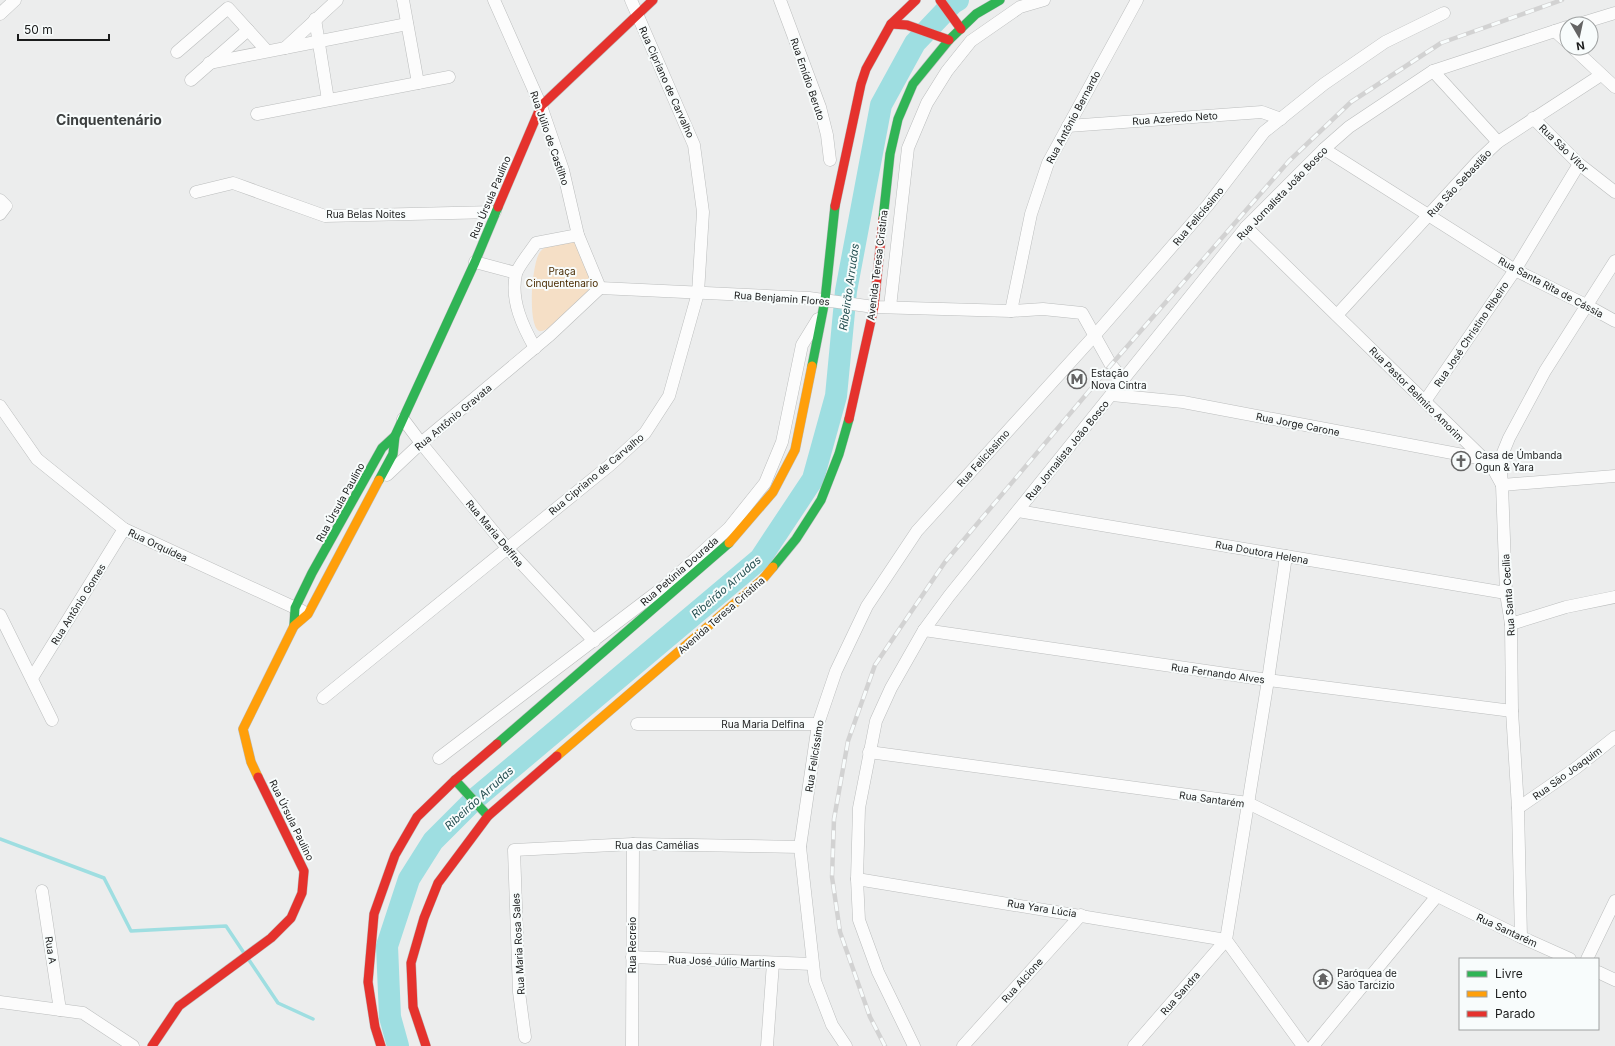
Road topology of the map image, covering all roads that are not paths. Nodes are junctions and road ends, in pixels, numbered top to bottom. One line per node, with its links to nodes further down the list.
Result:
1 (15, 0): 16 (street)
2 (337, 0): 19 (street)
3 (403, 0): 20 (street)
4 (494, 0): 41 (street, Rua Júlio de Castilho)
5 (632, 0): 17 (street, Rua Cipriano de Carvalho)
6 (653, 0): 17 (main road, Rua Úrsula Paulino)
7 (780, 0): 50 (street, Rua Emídio Beruto)
8 (916, 0): 21 (main road)
9 (940, 0): 22 (main road)
10 (1000, 0): 22 (main road, Avenida Teresa Cristina)
11 (1044, 0): 45 (street, Avenida Teresa Cristina)
12 (1137, 0): 46 (street, Rua Antônio Bernardo)
13 (233, 4): 23 (street); 31 (street)
14 (1444, 13): 44 (street, Rua Felicíssimo)
15 (1615, 13): 18 (street)
16 (0, 14)
17 (638, 16): 41 (main road, Rua Úrsula Paulino); 70 (street, Rua Cipriano de Carvalho)
18 (1599, 18)
19 (315, 19): 28 (street); 29 (street)
20 (407, 24): 28 (street); 38 (street)
21 (891, 24): 27 (main road); 71 (main road)
22 (958, 25): 27 (main road, Avenida Teresa Cristina)
23 (248, 30): 30 (street); 33 (street)
24 (1559, 30): 25 (street, Rua Jornalista João Bosco)
25 (1555, 31): 26 (street); 34 (street, Rua Jornalista João Bosco)
26 (1559, 35)
27 (944, 38): 47 (main road, Avenida Teresa Cristina)
28 (318, 41): 29 (street); 40 (street)
29 (285, 48): 30 (street)
30 (267, 51): 33 (street)
31 (177, 52)
32 (1581, 56): 35 (street)
33 (208, 64): 37 (street)
34 (1432, 71): 48 (street); 49 (street, Rua Jornalista João Bosco)
35 (1601, 75): 39 (street); 43 (street, Rua São Sebastião)
36 (449, 77): 38 (street)
37 (191, 80)
38 (418, 82): 40 (street)
39 (1615, 87)
40 (328, 100): 42 (street)
41 (541, 106): 57 (main road, Rua Úrsula Paulino); 62 (street, Rua Júlio de Castilho)
42 (257, 114)
43 (1533, 118): 48 (street, Rua São Sebastião); 51 (street, Rua São Vitor)
44 (1281, 119): 46 (street, Rua Azeredo Neto); 79 (street, Rua Felicíssimo)
45 (918, 125): 47 (street); 56 (street, Avenida Teresa Cristina)
46 (1068, 126): 75 (street, Rua Antônio Bernardo)
47 (896, 128): 54 (main road, Avenida Teresa Cristina)
48 (1498, 142): 60 (street, Rua São Sebastião)
49 (1324, 149): 60 (street, Rua Santa Rita de Cássia); 61 (street, Rua Jornalista João Bosco)
50 (830, 160)
51 (1579, 164): 53 (street, Rua São Vitor); 67 (street, Rua José Christino Ribeiro)
52 (196, 192): 57 (street, Rua Belas Noites)
53 (1615, 192)
54 (885, 199): 56 (street); 59 (main road, Avenida Teresa Cristina)
55 (0, 200): 58 (street)
56 (901, 207): 59 (street); 65 (street, Avenida Teresa Cristina)
57 (495, 212): 64 (main road, Rua Úrsula Paulino)
58 (0, 214)
59 (884, 214): 66 (main road, Avenida Teresa Cristina)
60 (1428, 216): 67 (street, Rua Santa Rita de Cássia); 77 (street, Rua São Sebastião)
61 (1246, 227): 77 (street, Rua Pastor Belmiro Amorim); 81 (street, Rua Jornalista João Bosco)
62 (578, 235): 68 (street); 69 (street, Rua Júlio de Castilho)
63 (1615, 261): 72 (street, Rua Santa Cecília)
64 (476, 262): 68 (street); 85 (main road, Rua Úrsula Paulino)
65 (895, 262): 66 (street); 74 (street, Avenida Teresa Cristina)
66 (878, 265): 73 (main road, Avenida Teresa Cristina)
67 (1515, 270): 72 (street, Rua Santa Rita de Cássia); 83 (street, Rua José Christino Ribeiro)
68 (516, 273): 80 (street)
69 (600, 288): 70 (street, Rua Benjamin Flores); 80 (street, Rua Antônio Gravata)
70 (698, 293): 71 (street, Rua Benjamin Flores); 94 (street, Rua Cipriano de Carvalho)
71 (829, 300): 73 (street, Rua Benjamin Flores); 76 (main road)
72 (1586, 305): 78 (street, Rua Santa Rita de Cássia); 90 (street, Rua Santa Cecília)
73 (870, 306): 74 (street, Rua Benjamin Flores); 118 (main road, Avenida Teresa Cristina)
74 (890, 307): 75 (street, Rua Benjamin Flores)
75 (1011, 311): 79 (street, Rua Benjamin Flores)
76 (822, 313): 104 (street, Rua Petúnia Dourada); 115 (main road)
77 (1337, 315): 83 (street, Rua Pastor Belmiro Amorim)
78 (1615, 321)
79 (1095, 335): 81 (street); 111 (street, Rua Felicíssimo)
80 (535, 348): 87 (street, Rua Antônio Gravata)
81 (1123, 379): 82 (street, Rua Jornalista João Bosco)
82 (1112, 395): 88 (street, Rua Jorge Carone); 92 (street, Rua Jornalista João Bosco)
83 (1425, 401): 88 (street, Rua Pastor Belmiro Amorim)
84 (0, 406): 93 (street, Rua Orquídea)
85 (403, 419): 86 (main road, Rua Úrsula Paulino); 87 (street, Rua Maria Delfina)
86 (395, 436): 91 (main road, Rua Úrsula Paulino); 98 (main road, Rua Úrsula Paulino)
87 (421, 443): 91 (street, Rua Antônio Gravata); 94 (street, Rua Maria Delfina)
88 (1484, 459): 90 (street, Rua Pastor Belmiro Amorim)
89 (1615, 476): 90 (street)
90 (1502, 485): 96 (street, Rua Santa Cecília)
91 (374, 489): 99 (main road, Rua Úrsula Paulino)
92 (1018, 511): 95 (street, Rua Doutora Helena); 103 (street, Rua Jornalista João Bosco)
93 (124, 529): 98 (street, Rua Orquídea); 105 (street, Rua Antônio Gomes)
94 (507, 548): 104 (street, Rua Maria Delfina); 107 (street, Rua Cipriano de Carvalho)
95 (1286, 556): 96 (street, Rua Doutora Helena); 106 (street)
96 (1506, 593): 101 (street, Rua Santa Cecília)
97 (1615, 597): 101 (street)
98 (295, 608): 99 (street, Rua Orquídea); 102 (main road, Rua Úrsula Paulino)
99 (308, 614): 102 (main road, Rua Úrsula Paulino)
100 (0, 615): 105 (street)
101 (1511, 624): 108 (street, Rua Santa Cecília)
102 (294, 626): 140 (main road, Rua Úrsula Paulino)
103 (924, 630): 106 (street, Rua Fernando Alves); 113 (street, Rua Jornalista João Bosco)
104 (594, 640): 114 (street, Rua Petúnia Dourada)
105 (32, 678): 109 (street)
106 (1268, 680): 108 (street, Rua Fernando Alves); 116 (street)
107 (323, 698)
108 (1512, 711): 117 (street, Rua Santa Cecília)
109 (52, 720)
110 (637, 724): 111 (street, Rua Maria Delfina)
111 (818, 724): 120 (street, Rua Felicíssimo)
112 (1615, 737): 117 (street, Rua São Joaquim)
113 (869, 752): 116 (street, Rua Santarém); 122 (street, Rua Jornalista João Bosco)
114 (439, 758)
115 (456, 782): 118 (main road); 141 (main road)
116 (1248, 803): 124 (street, Rua Santarém); 128 (street)
117 (1518, 808): 127 (street, Rua Santa Cecília)
118 (487, 814): 142 (main road, Avenida Teresa Cristina)
119 (633, 844): 120 (street, Rua das Camélias); 121 (street, Rua das Camélias); 129 (street, Rua Recreio)
120 (800, 847): 133 (street, Rua Felicíssimo)
121 (514, 850): 138 (street, Rua Maria Rosa Sales)
122 (857, 878): 126 (street, Rua Yara Lúcia); 146 (street, Rua Jornalista João Bosco)
123 (42, 890): 137 (street, Rua A)
124 (1437, 896): 127 (street, Rua Santarém); 150 (street)
125 (1615, 901): 131 (street)
126 (1081, 915): 128 (street, Rua Yara Lúcia); 147 (street, Rua Alcione)
127 (1521, 937): 130 (street, Rua Santarém)
128 (1226, 940): 148 (street, Rua Sandra); 149 (street)
129 (632, 957): 132 (street, Rua José Júlio Martins); 143 (street, Rua Recreio)
130 (1568, 958)
131 (1587, 958)
132 (773, 963): 133 (street, Rua José Júlio Martins); 144 (street)
133 (812, 964): 145 (street, Rua Felicíssimo)
134 (1599, 972): 135 (street)
135 (1615, 980)
136 (0, 1002): 137 (street)
137 (60, 1010): 139 (street)
138 (525, 1037)
139 (133, 1046)
140 (152, 1046)
141 (381, 1046)
142 (426, 1046)
143 (632, 1046)
144 (767, 1046)
145 (846, 1046)
146 (914, 1046)
147 (962, 1046)
148 (1134, 1046)
149 (1303, 1046)
150 (1313, 1046)

